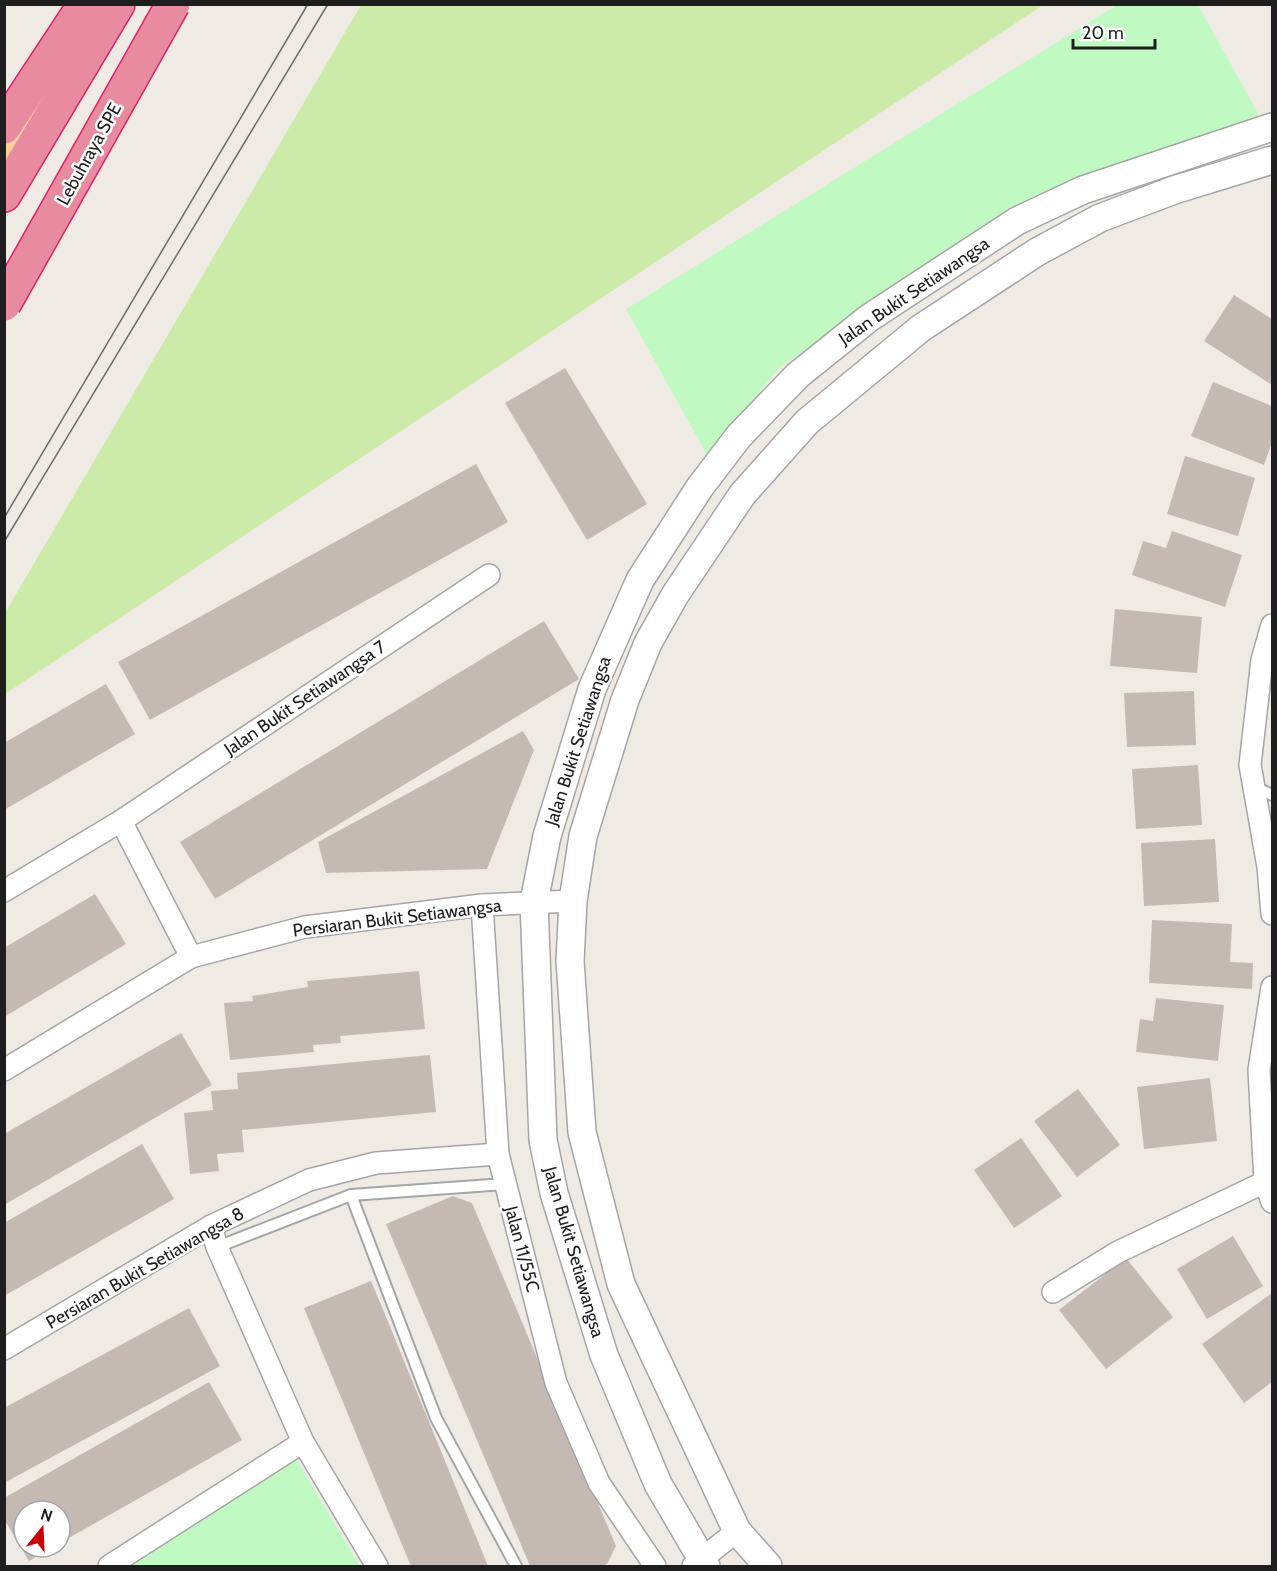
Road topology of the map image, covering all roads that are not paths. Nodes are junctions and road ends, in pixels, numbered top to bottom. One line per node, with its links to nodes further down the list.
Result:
1 (85, 4): 7 (highway)
2 (105, 4): 9 (main road)
3 (118, 4): 11 (highway)
4 (164, 4): 12 (main road)
5 (173, 4): 14 (highway, Lebuhraya SPE, bridge)
6 (184, 4): 13 (main road)
7 (4, 127)
8 (1272, 127): 22 (street, Jalan Bukit Setiawangsa)
9 (4, 154)
10 (1272, 160): 21 (street, Jalan Bukit Setiawangsa)
11 (4, 195)
12 (4, 284)
13 (4, 290)
14 (4, 304)
15 (489, 575): 18 (street, Jalan Bukit Setiawangsa 7)
16 (1272, 625): 17 (street)
17 (1263, 791): 19 (street)
18 (121, 821): 20 (street, Jalan Bukit Setiawangsa 7); 25 (street)
19 (1270, 866): 24 (street)
20 (4, 891)
21 (573, 901): 22 (street, Persiaran Bukit Setiawangsa); 38 (street, Jalan Bukit Setiawangsa)
22 (534, 902): 23 (street, Persiaran Bukit Setiawangsa); 39 (street, Jalan Bukit Setiawangsa)
23 (482, 905): 25 (street, Persiaran Bukit Setiawangsa); 28 (street, Jalan 11/55C)
24 (1272, 914)
25 (191, 957): 27 (street, Persiaran Bukit Setiawangsa)
26 (1272, 987): 29 (street)
27 (4, 1070)
28 (498, 1154): 30 (street, Jalan 11/55C); 33 (street, Persiaran Bukit Setiawangsa 8)
29 (1264, 1182): 32 (street); 35 (street)
30 (505, 1184): 31 (lane); 43 (street, Jalan 11/55C)
31 (351, 1195): 34 (lane); 42 (lane)
32 (1272, 1202)
33 (211, 1226): 34 (street); 36 (street, Persiaran Bukit Setiawangsa 8)
34 (217, 1247): 37 (street)
35 (1053, 1292)
36 (4, 1349)
37 (303, 1442): 40 (street); 41 (street)
38 (738, 1531): 39 (street); 44 (street, Jalan Bukit Setiawangsa)
39 (700, 1565)
40 (110, 1566)
41 (377, 1566)
42 (516, 1566)
43 (655, 1566)
44 (768, 1566)

